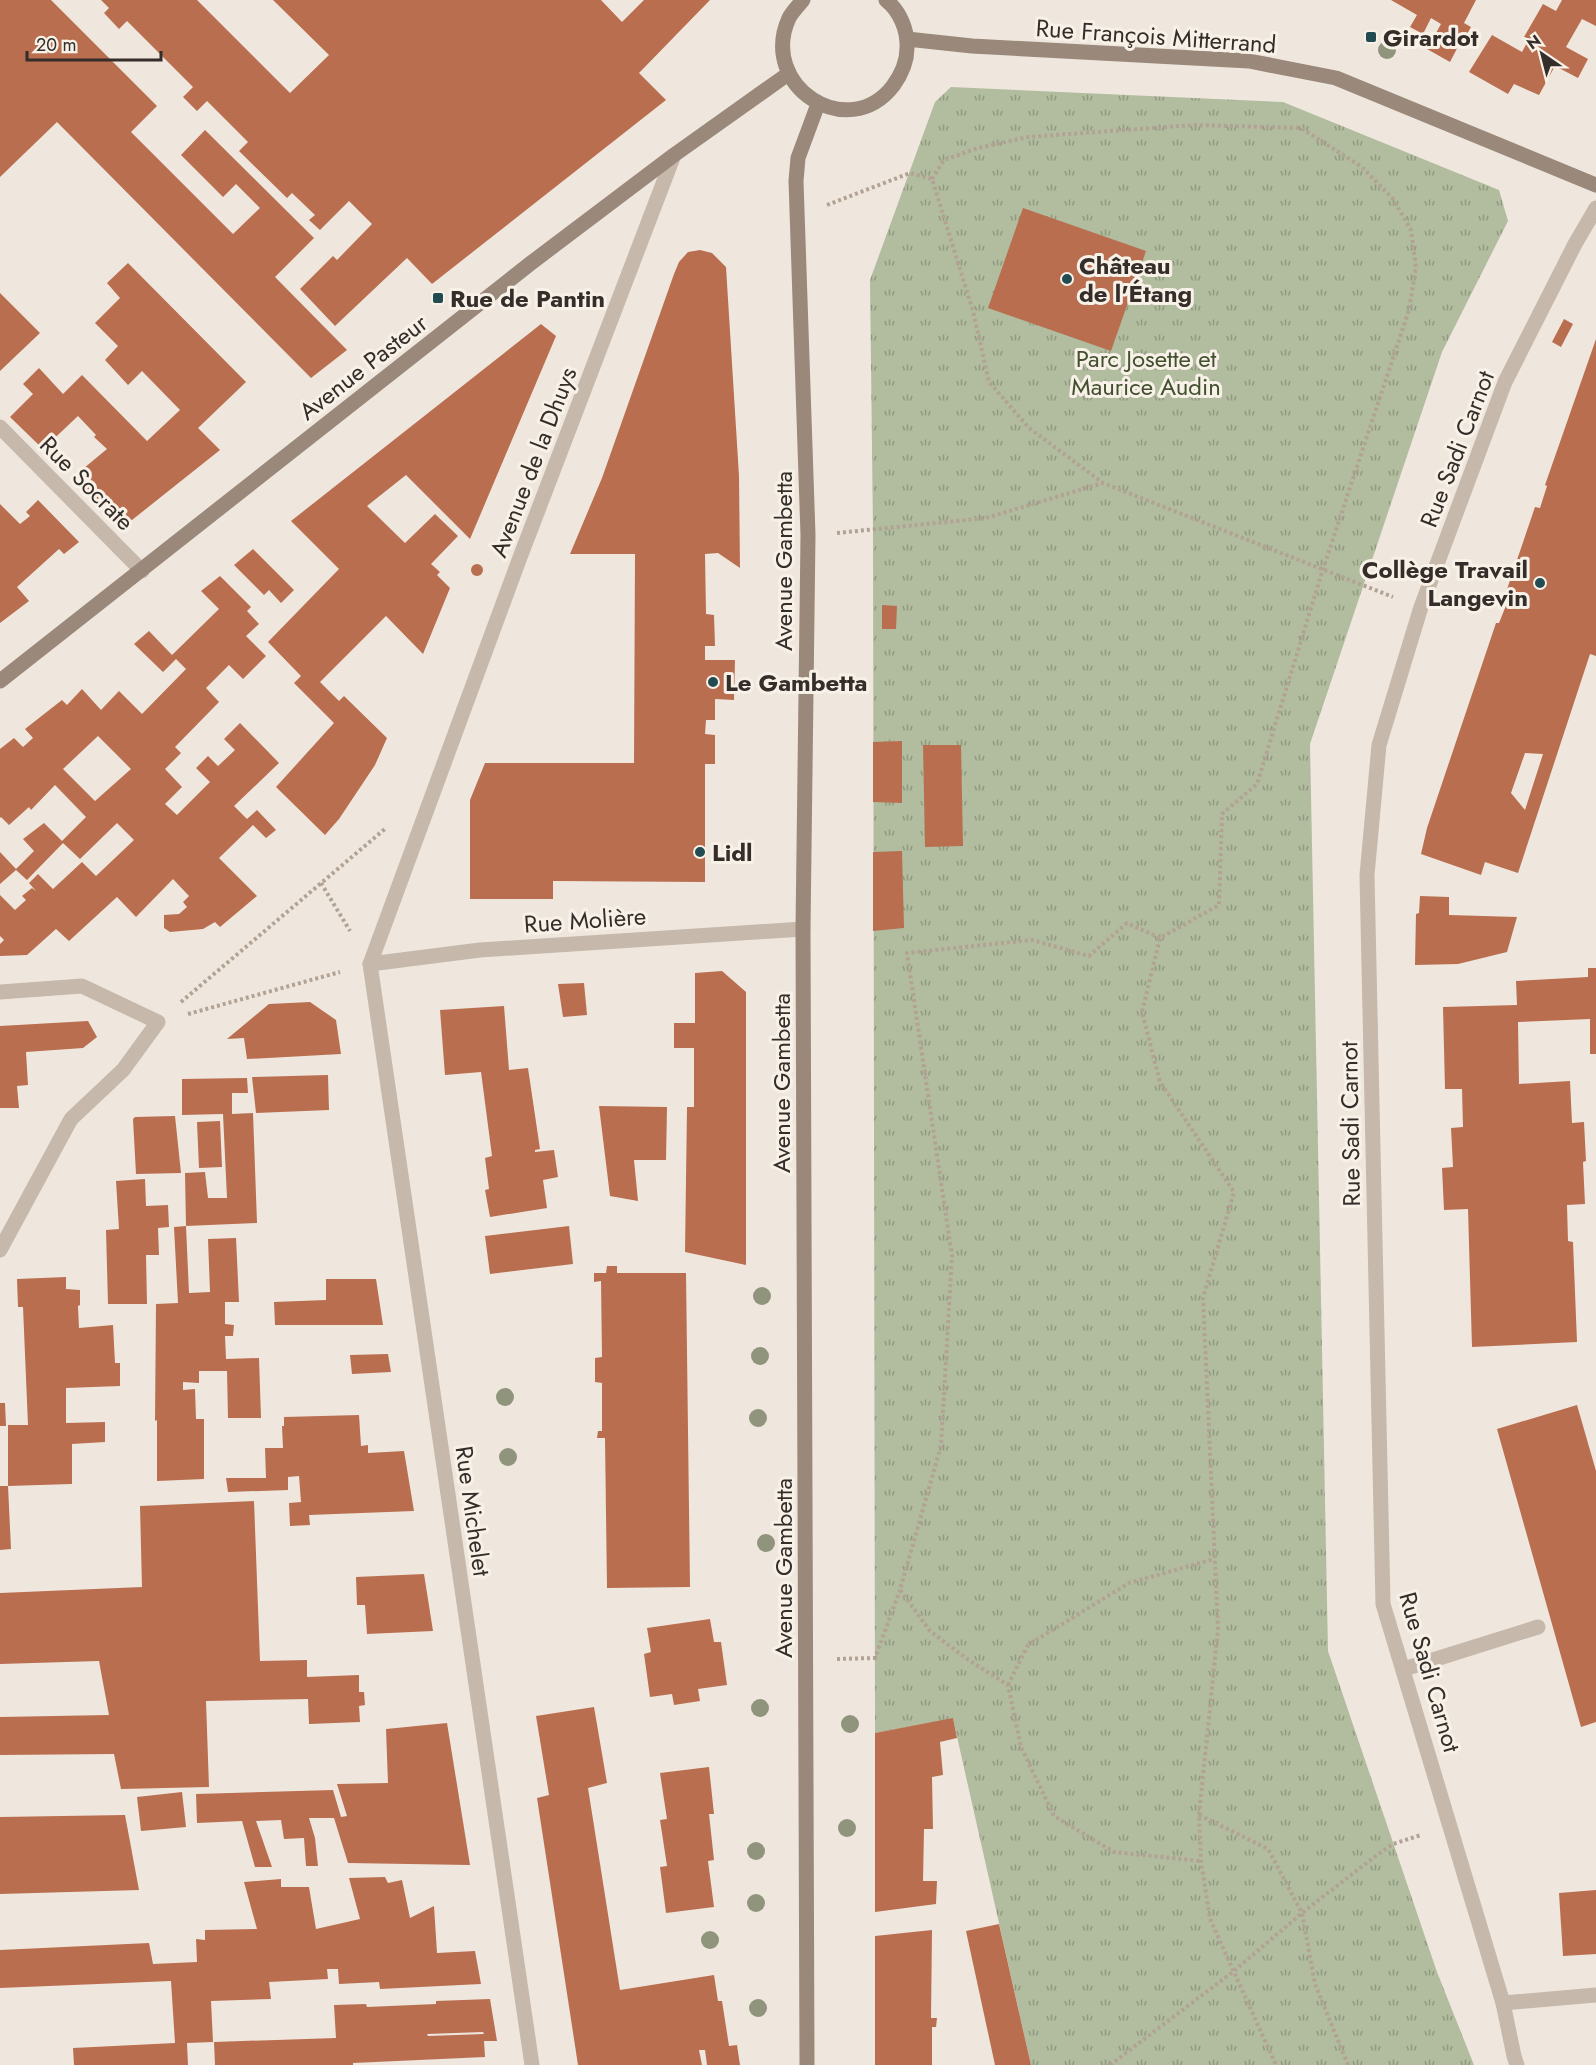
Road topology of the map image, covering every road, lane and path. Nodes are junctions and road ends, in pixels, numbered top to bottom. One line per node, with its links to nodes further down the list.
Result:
1 (803, 0): 4 (main road)
2 (891, 1): 3 (main road)
3 (907, 39): 5 (main road); 8 (main road, Rue François Mitterrand)
4 (788, 74): 5 (main road); 6 (main road, Avenue Pasteur)
5 (818, 104): 10 (main road, Avenue Gambetta)
6 (674, 155): 15 (main road, Avenue Pasteur); 22 (street, Avenue de la Dhuys)
7 (932, 179): 10 (path); 12 (path); 14 (path)
8 (1596, 185)
9 (1596, 208): 16 (street, Rue Sadi Carnot)
10 (796, 217): 13 (main road, Avenue Gambetta)
11 (0, 427): 15 (street, Rue Socrate)
12 (1103, 483): 13 (path); 14 (path)
13 (808, 535): 20 (main road, Avenue Gambetta)
14 (1323, 569): 16 (path); 21 (path)
15 (142, 571): 17 (main road, Avenue Pasteur)
16 (1421, 606): 30 (street, Rue Sadi Carnot)
17 (0, 681)
18 (392, 823): 19 (path)
19 (321, 883): 22 (path); 24 (path)
20 (803, 928): 22 (street, Rue Molière); 29 (main road, Avenue Gambetta)
21 (1160, 938): 26 (path); 27 (path)
22 (370, 964): 24 (path); 39 (street, Rue Michelet)
23 (0, 992): 24 (street)
24 (158, 1022): 25 (street)
25 (0, 1250)
26 (1214, 1559): 31 (path); 32 (path)
27 (900, 1590): 29 (path); 31 (path)
28 (1538, 1627): 30 (street)
29 (806, 1661): 40 (main road, Avenue Gambetta)
30 (1404, 1669): 33 (street, Rue Sadi Carnot)
31 (1008, 1685): 34 (path)
32 (1199, 1815): 34 (path); 35 (path)
33 (1452, 1826): 35 (path); 38 (street, Rue Sadi Carnot)
34 (1201, 1862): 36 (path)
35 (1302, 1913): 36 (path); 43 (path)
36 (1234, 1971): 41 (path); 42 (path)
37 (1596, 1995): 38 (street)
38 (1503, 2003): 44 (street, Rue Sadi Carnot)
39 (532, 2065)
40 (807, 2065)
41 (1110, 2065)
42 (1276, 2065)
43 (1348, 2065)
44 (1517, 2065)

